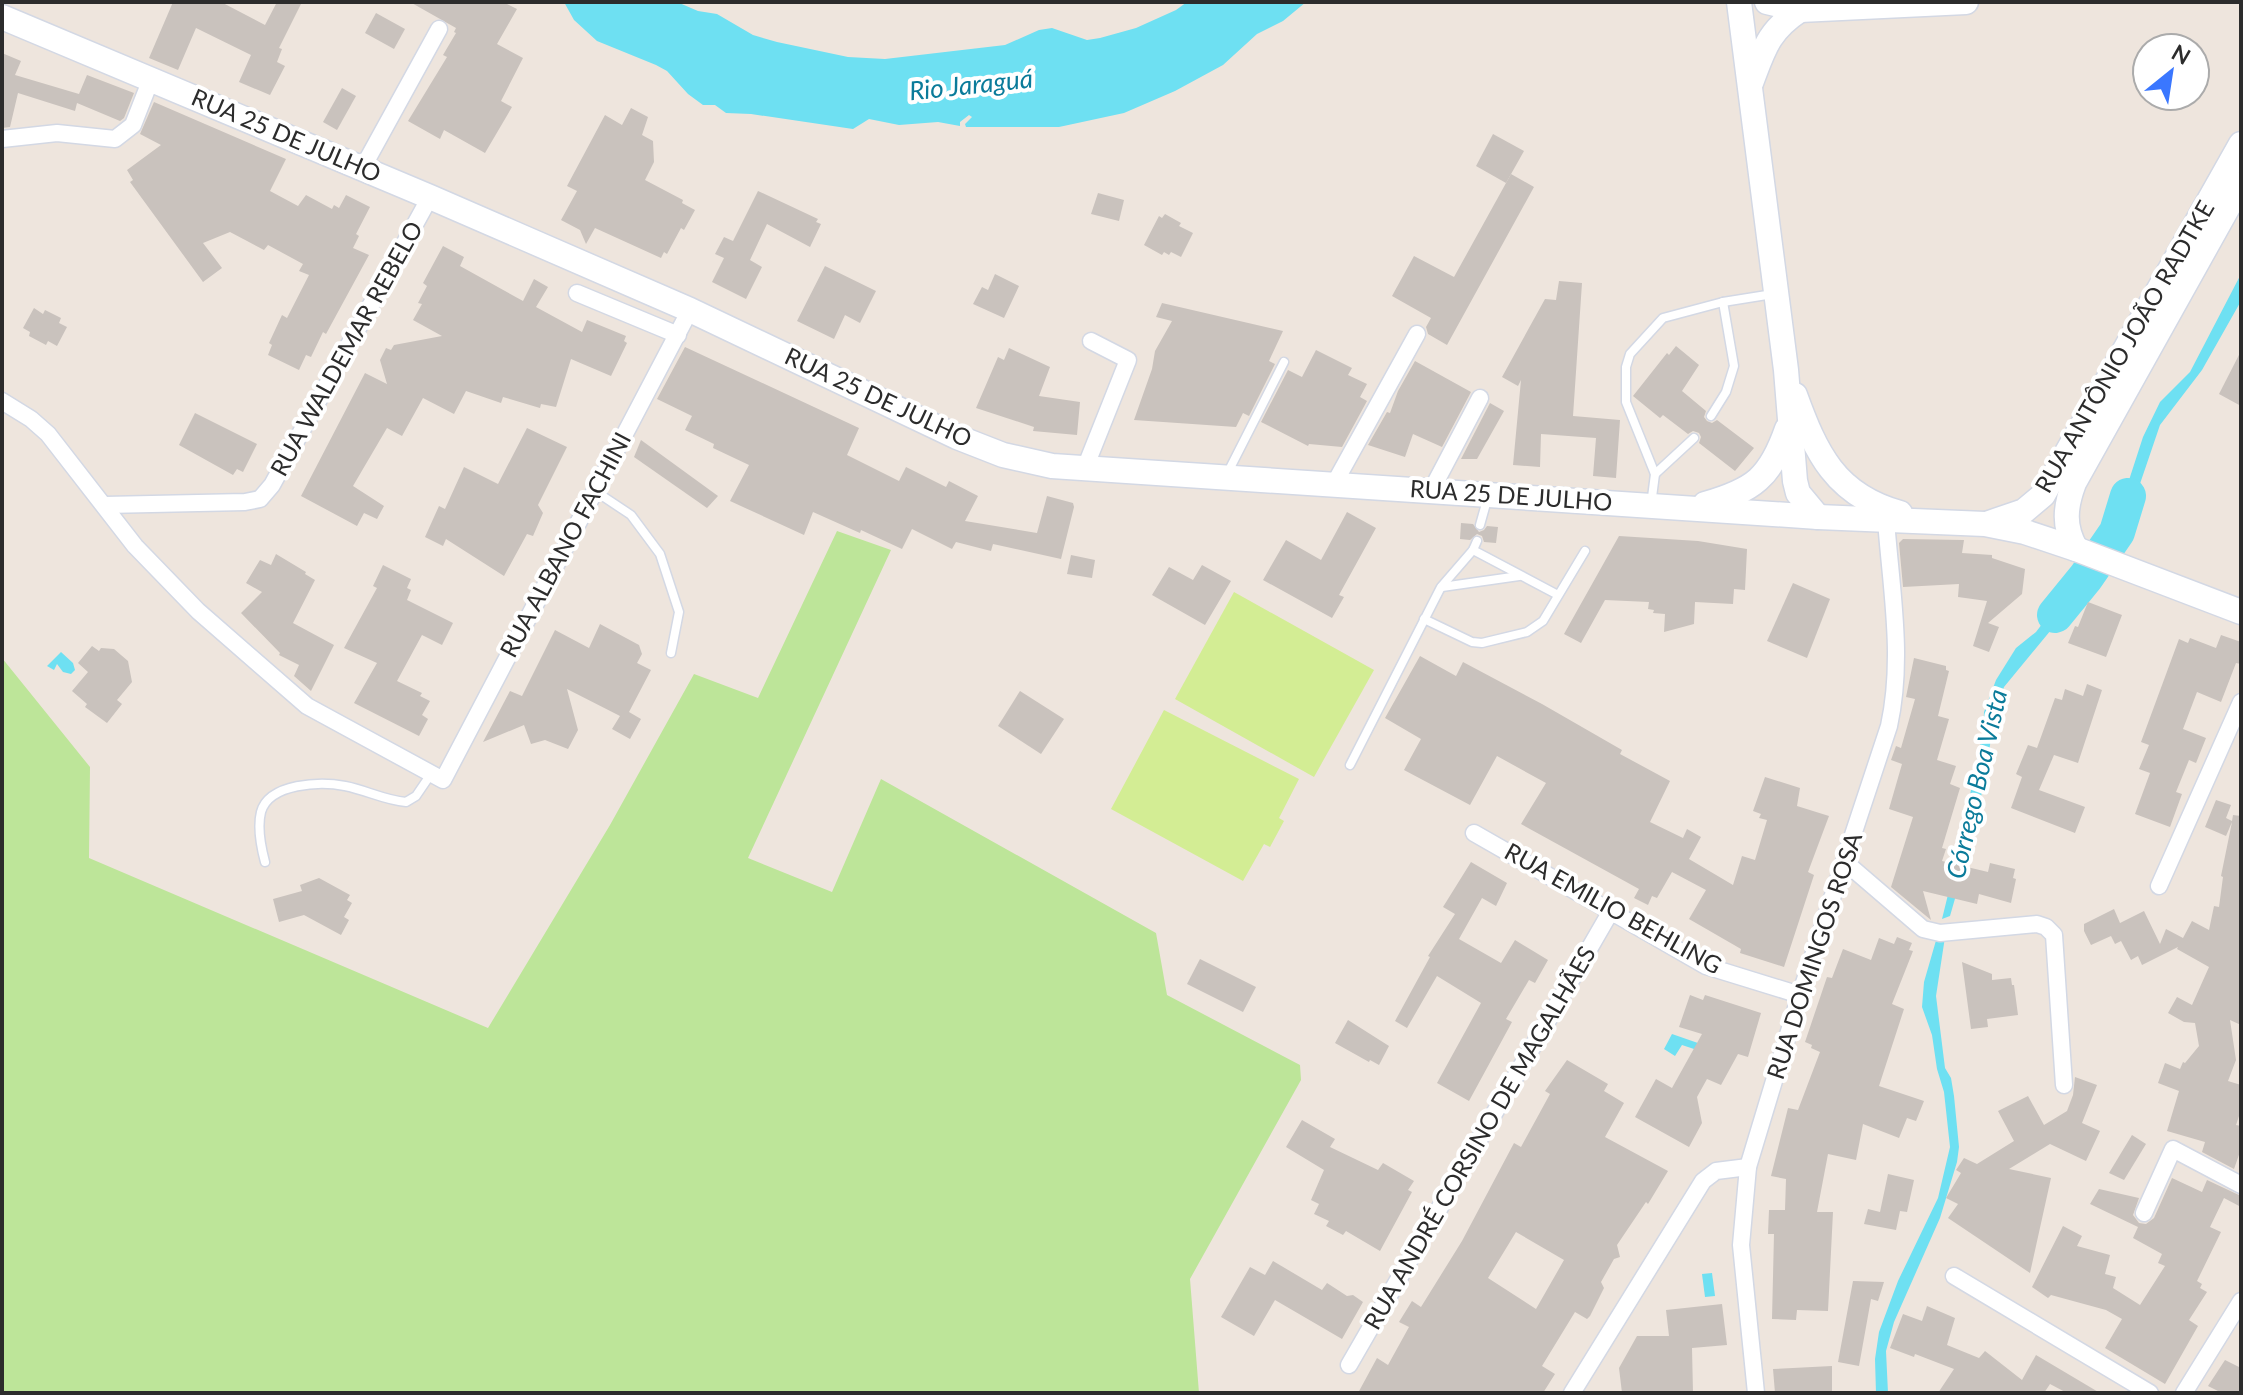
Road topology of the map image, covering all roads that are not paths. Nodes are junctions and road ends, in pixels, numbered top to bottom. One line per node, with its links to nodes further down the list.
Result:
1 (1739, 2): 8 (main road)
2 (1767, 2): 4 (main road)
3 (1966, 2): 4 (main road)
4 (1800, 10): 8 (main road)
5 (2, 17): 7 (main road, RUA 25 DE JULHO)
6 (439, 29): 11 (street)
7 (151, 79): 9 (street); 11 (main road, RUA 25 DE JULHO)
8 (1750, 85): 15 (main road)
9 (2, 139)
10 (2241, 144): 41 (main road, RUA ANTÔNIO JOÃO RADTKE)
11 (362, 169): 13 (main road, RUA 25 DE JULHO)
12 (2241, 184): 46 (main road, RUA ANTÔNIO JOÃO RADTKE)
13 (430, 197): 17 (main road, RUA 25 DE JULHO); 35 (street, RUA WALDEMAR REBELO)
14 (577, 293): 19 (street)
15 (1775, 293): 16 (lane); 22 (main road)
16 (1723, 302): 25 (lane); 29 (lane)
17 (690, 310): 19 (street, RUA ALBANO FACHINI); 28 (main road, RUA 25 DE JULHO)
18 (1417, 334): 31 (street)
19 (678, 335): 32 (street, RUA ALBANO FACHINI)
20 (1091, 341): 28 (street)
21 (1284, 362): 30 (lane)
22 (1786, 370): 26 (main road); 40 (main road)
23 (1480, 398): 33 (street)
24 (2, 401): 35 (street)
25 (1711, 416)
26 (1789, 423): 37 (main road); 38 (main road)
27 (1694, 438): 29 (lane)
28 (1085, 468): 30 (main road, RUA 25 DE JULHO)
29 (1655, 474): 36 (lane)
30 (1226, 477): 31 (main road, RUA 25 DE JULHO)
31 (1334, 484): 33 (main road, RUA 25 DE JULHO)
32 (595, 491): 52 (lane); 55 (street, RUA ALBANO FACHINI)
33 (1431, 491): 34 (main road, RUA 25 DE JULHO)
34 (1488, 495): 36 (main road, RUA 25 DE JULHO); 42 (lane)
35 (105, 505): 55 (street)
36 (1651, 506): 37 (main road, RUA 25 DE JULHO)
37 (1690, 508): 38 (main road, RUA 25 DE JULHO)
38 (1818, 517): 39 (main road, RUA 25 DE JULHO)
39 (1886, 520): 40 (main road, RUA 25 DE JULHO); 58 (street, RUA DOMINGOS ROSA)
40 (1931, 521): 41 (main road)
41 (1985, 524): 46 (main road)
42 (1480, 525)
43 (1477, 541): 44 (lane)
44 (1473, 550): 47 (lane); 48 (lane)
45 (1585, 551): 49 (lane)
46 (2088, 554): 50 (main road)
47 (1520, 576): 48 (lane); 49 (lane)
48 (1441, 587): 51 (lane)
49 (1558, 595): 51 (lane)
50 (2241, 612)
51 (1424, 619): 54 (lane)
52 (671, 653)
53 (2241, 702): 59 (street)
54 (1350, 765)
55 (437, 777): 57 (lane)
56 (1474, 833): 60 (street, RUA EMILIO BEHLING)
57 (265, 862)
58 (1845, 862): 61 (street, RUA DOMINGOS ROSA); 62 (street)
59 (2159, 886)
60 (1611, 911): 61 (street, RUA EMILIO BEHLING); 68 (street, RUA ANDRÉ CORSINO DE MAGALHÃES)
61 (1800, 995): 63 (street, RUA DOMINGOS ROSA)
62 (2064, 1085)
63 (1748, 1167): 69 (street); 70 (street, RUA DOMINGOS ROSA)
64 (2241, 1185): 65 (street)
65 (2144, 1213)
66 (1954, 1276): 71 (street)
67 (2241, 1301): 72 (street)
68 (1349, 1365)
69 (1572, 1393)
70 (1756, 1393)
71 (2150, 1393)
72 (2184, 1393)

